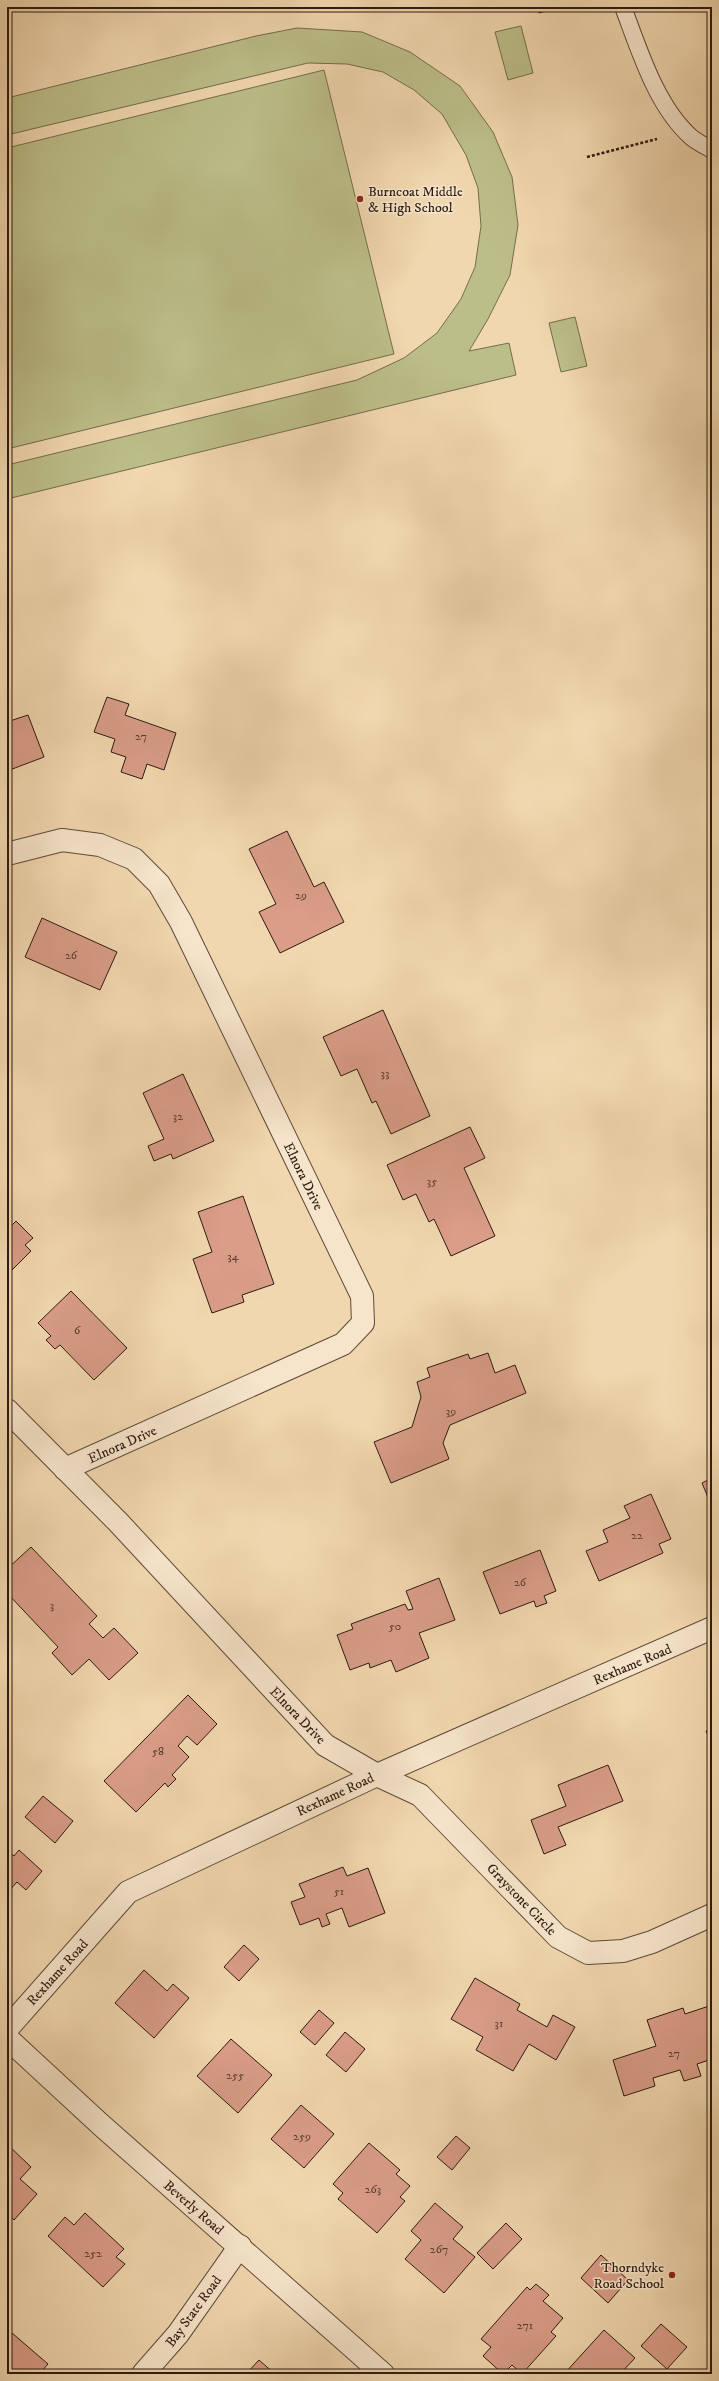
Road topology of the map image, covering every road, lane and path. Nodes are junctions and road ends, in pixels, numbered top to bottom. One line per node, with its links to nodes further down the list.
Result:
1 (623, 7): 3 (lane)
2 (655, 140): 4 (path)
3 (712, 150)
4 (587, 157)
5 (7, 854): 7 (street, Elnora Drive)
6 (7, 1410): 7 (street, Elnora Drive)
7 (65, 1469): 9 (street, Elnora Drive)
8 (712, 1628): 9 (street, Rexhame Road)
9 (377, 1775): 10 (street, Graystone Circle); 11 (street, Rexhame Road)
10 (712, 1915)
11 (7, 2029)
12 (7, 2038): 13 (street, Beverly Road)
13 (240, 2246): 14 (street, Bay State Road); 15 (street, Beverly Road)
14 (143, 2374)
15 (383, 2374)

